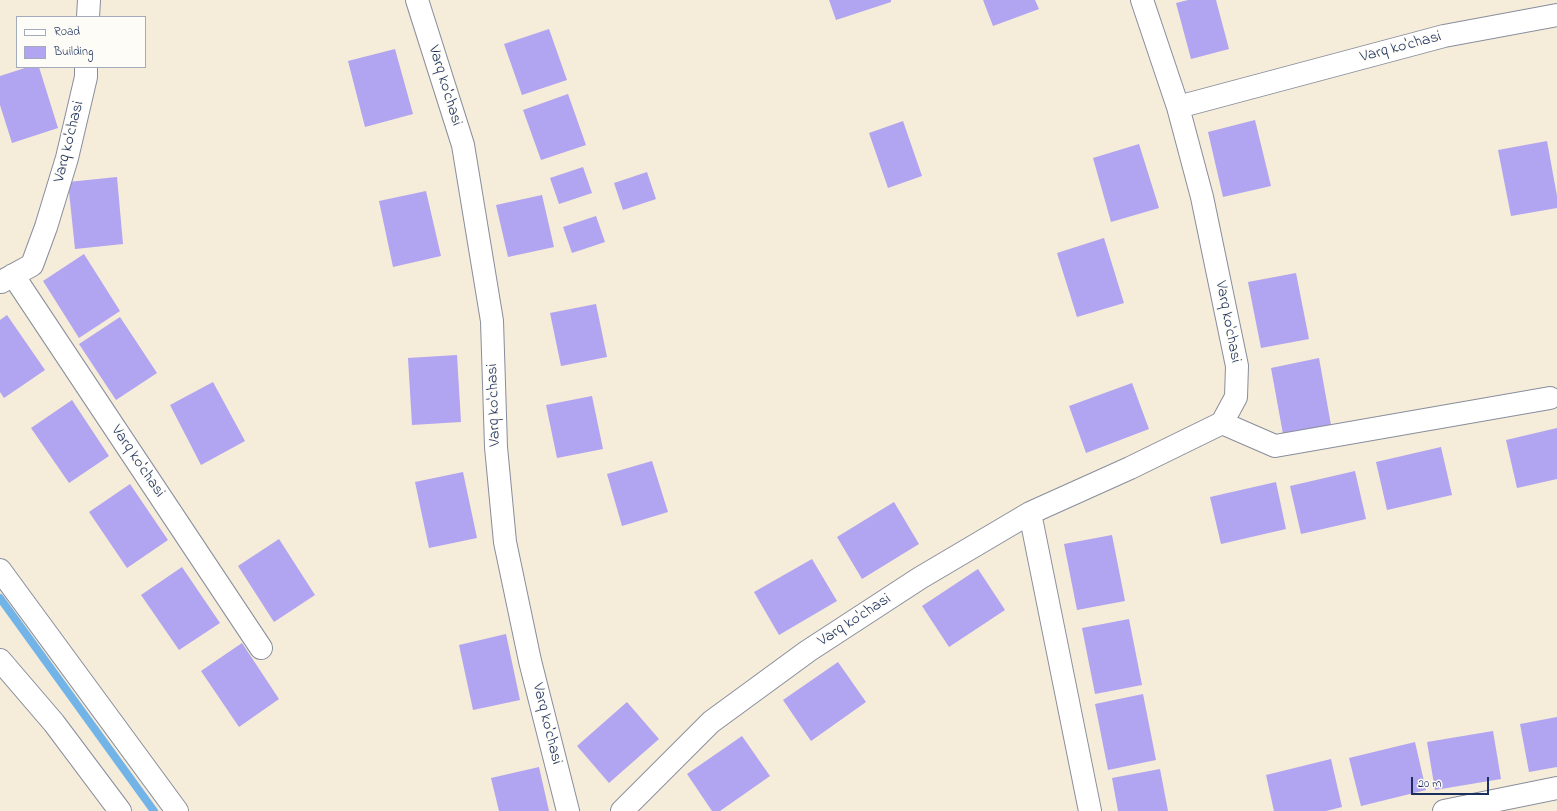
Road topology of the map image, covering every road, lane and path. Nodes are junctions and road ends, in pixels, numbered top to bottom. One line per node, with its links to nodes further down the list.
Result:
1 (89, 0): 5 (street)
2 (417, 0): 18 (street, Varq ko'chasi)
3 (1142, 0): 7 (street, Varq ko'chasi)
4 (1557, 15): 7 (street, Varq ko'chasi)
5 (88, 16)
6 (86, 68): 8 (street, Varq ko'chasi)
7 (1178, 107): 10 (street, Varq ko'chasi)
8 (7, 279): 13 (street, Varq ko'chasi)
9 (1550, 398): 10 (street)
10 (1222, 423): 11 (street, Varq ko'chasi)
11 (1030, 513): 19 (street, Varq ko'chasi); 20 (street)
12 (0, 570): 17 (street)
13 (261, 648)
14 (0, 660): 16 (street)
15 (1557, 788): 21 (street)
16 (120, 811)
17 (177, 811)
18 (568, 811)
19 (622, 811)
20 (1090, 811)
21 (1444, 811)

